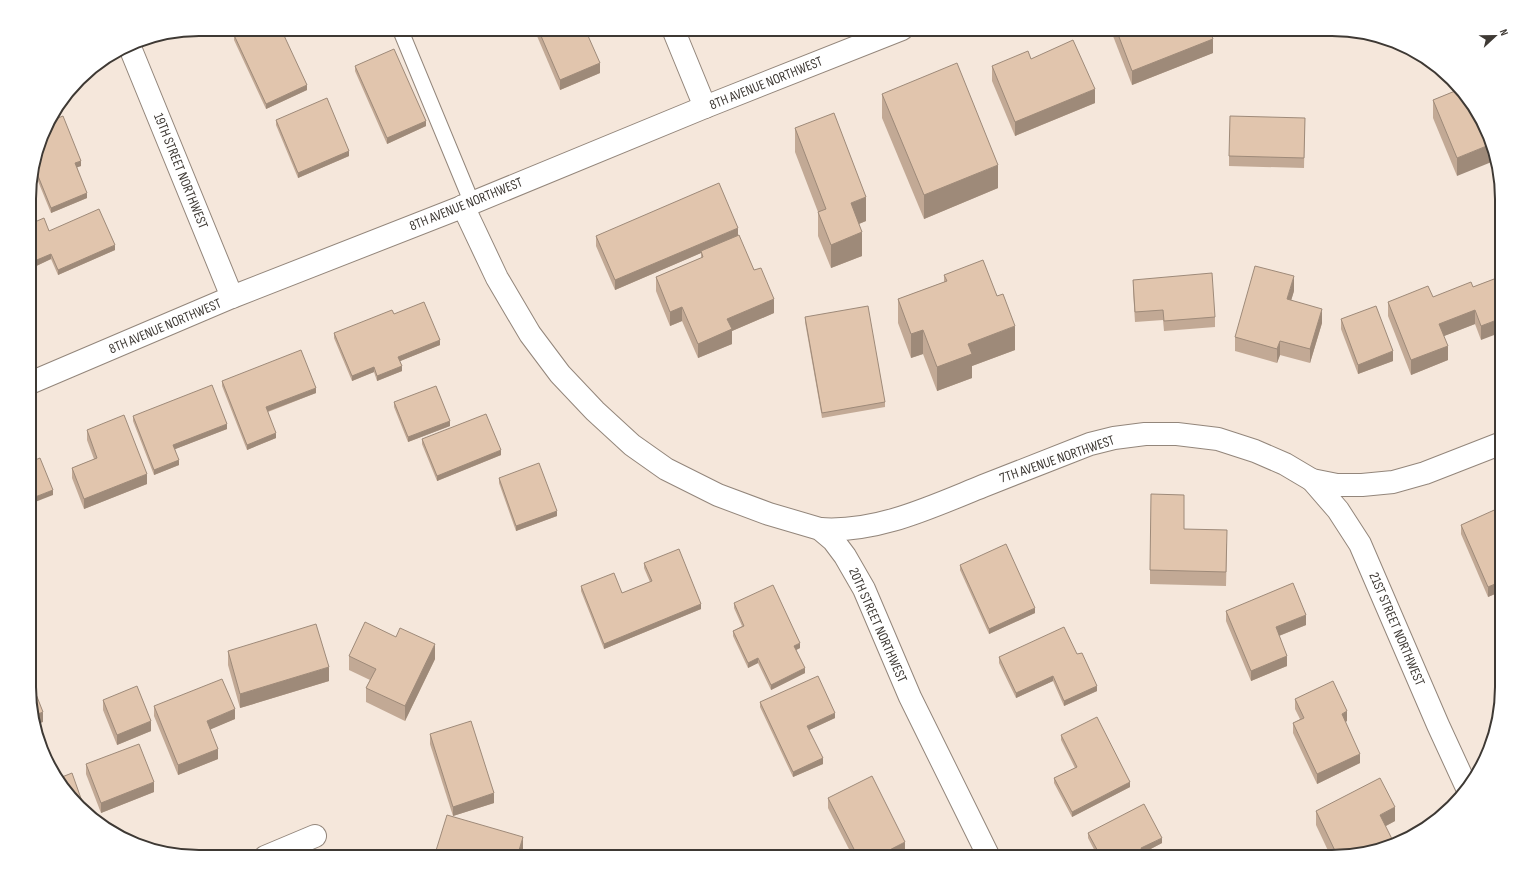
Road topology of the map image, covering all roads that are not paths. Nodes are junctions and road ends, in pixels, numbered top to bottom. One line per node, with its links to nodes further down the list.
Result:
1 (403, 36): 6 (lane)
2 (676, 36): 5 (street)
3 (884, 36): 5 (street, 8TH AVENUE NORTHWEST)
4 (131, 51): 7 (street, 19TH STREET NORTHWEST)
5 (705, 107): 6 (street, 8TH AVENUE NORTHWEST)
6 (467, 204): 7 (street, 8TH AVENUE NORTHWEST); 11 (street, 20TH STREET NORTHWEST)
7 (232, 297): 8 (street, 8TH AVENUE NORTHWEST)
8 (36, 380)
9 (1495, 446): 10 (street, 7TH AVENUE NORTHWEST)
10 (1312, 480): 11 (street, 7TH AVENUE NORTHWEST); 12 (street, 21ST STREET NORTHWEST)
11 (820, 529): 15 (street, 20TH STREET NORTHWEST)
12 (1464, 782)
13 (315, 836): 14 (street)
14 (282, 850)
15 (986, 850)

